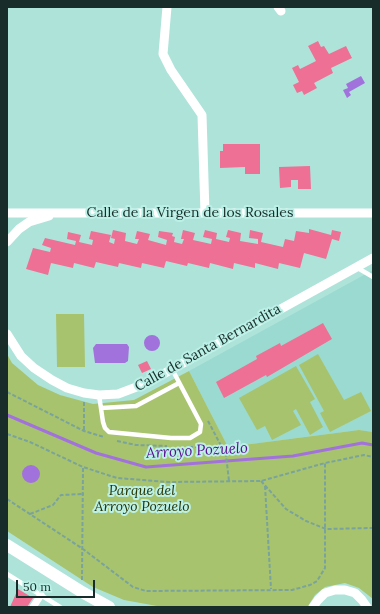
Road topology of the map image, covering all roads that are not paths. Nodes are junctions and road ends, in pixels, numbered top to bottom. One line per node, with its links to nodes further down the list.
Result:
1 (167, 7): 4 (street)
2 (7, 213): 3 (street, Calle de la Virgen de los Rosales)
3 (56, 213): 4 (street, Calle de la Virgen de los Rosales); 6 (street)
4 (204, 213): 5 (street, Calle de la Virgen de los Rosales)
5 (373, 213)
6 (7, 242)
7 (373, 258): 8 (street, Calle de Santa Bernardita)
8 (356, 267): 9 (lane); 11 (street, Calle de Santa Bernardita)
9 (373, 277)
10 (7, 334): 13 (street, Calle de Santa Bernardita)
11 (172, 369): 12 (lane); 13 (street, Calle de Santa Bernardita)
12 (179, 383): 14 (lane); 14 (lane)
13 (99, 395): 14 (lane)
14 (101, 408)
15 (7, 545): 20 (main road)
16 (7, 574): 17 (lane)
17 (41, 595): 18 (street); 19 (lane)
18 (33, 607)
19 (60, 607)
20 (109, 607)
21 (313, 607): 22 (street)
22 (367, 607)

